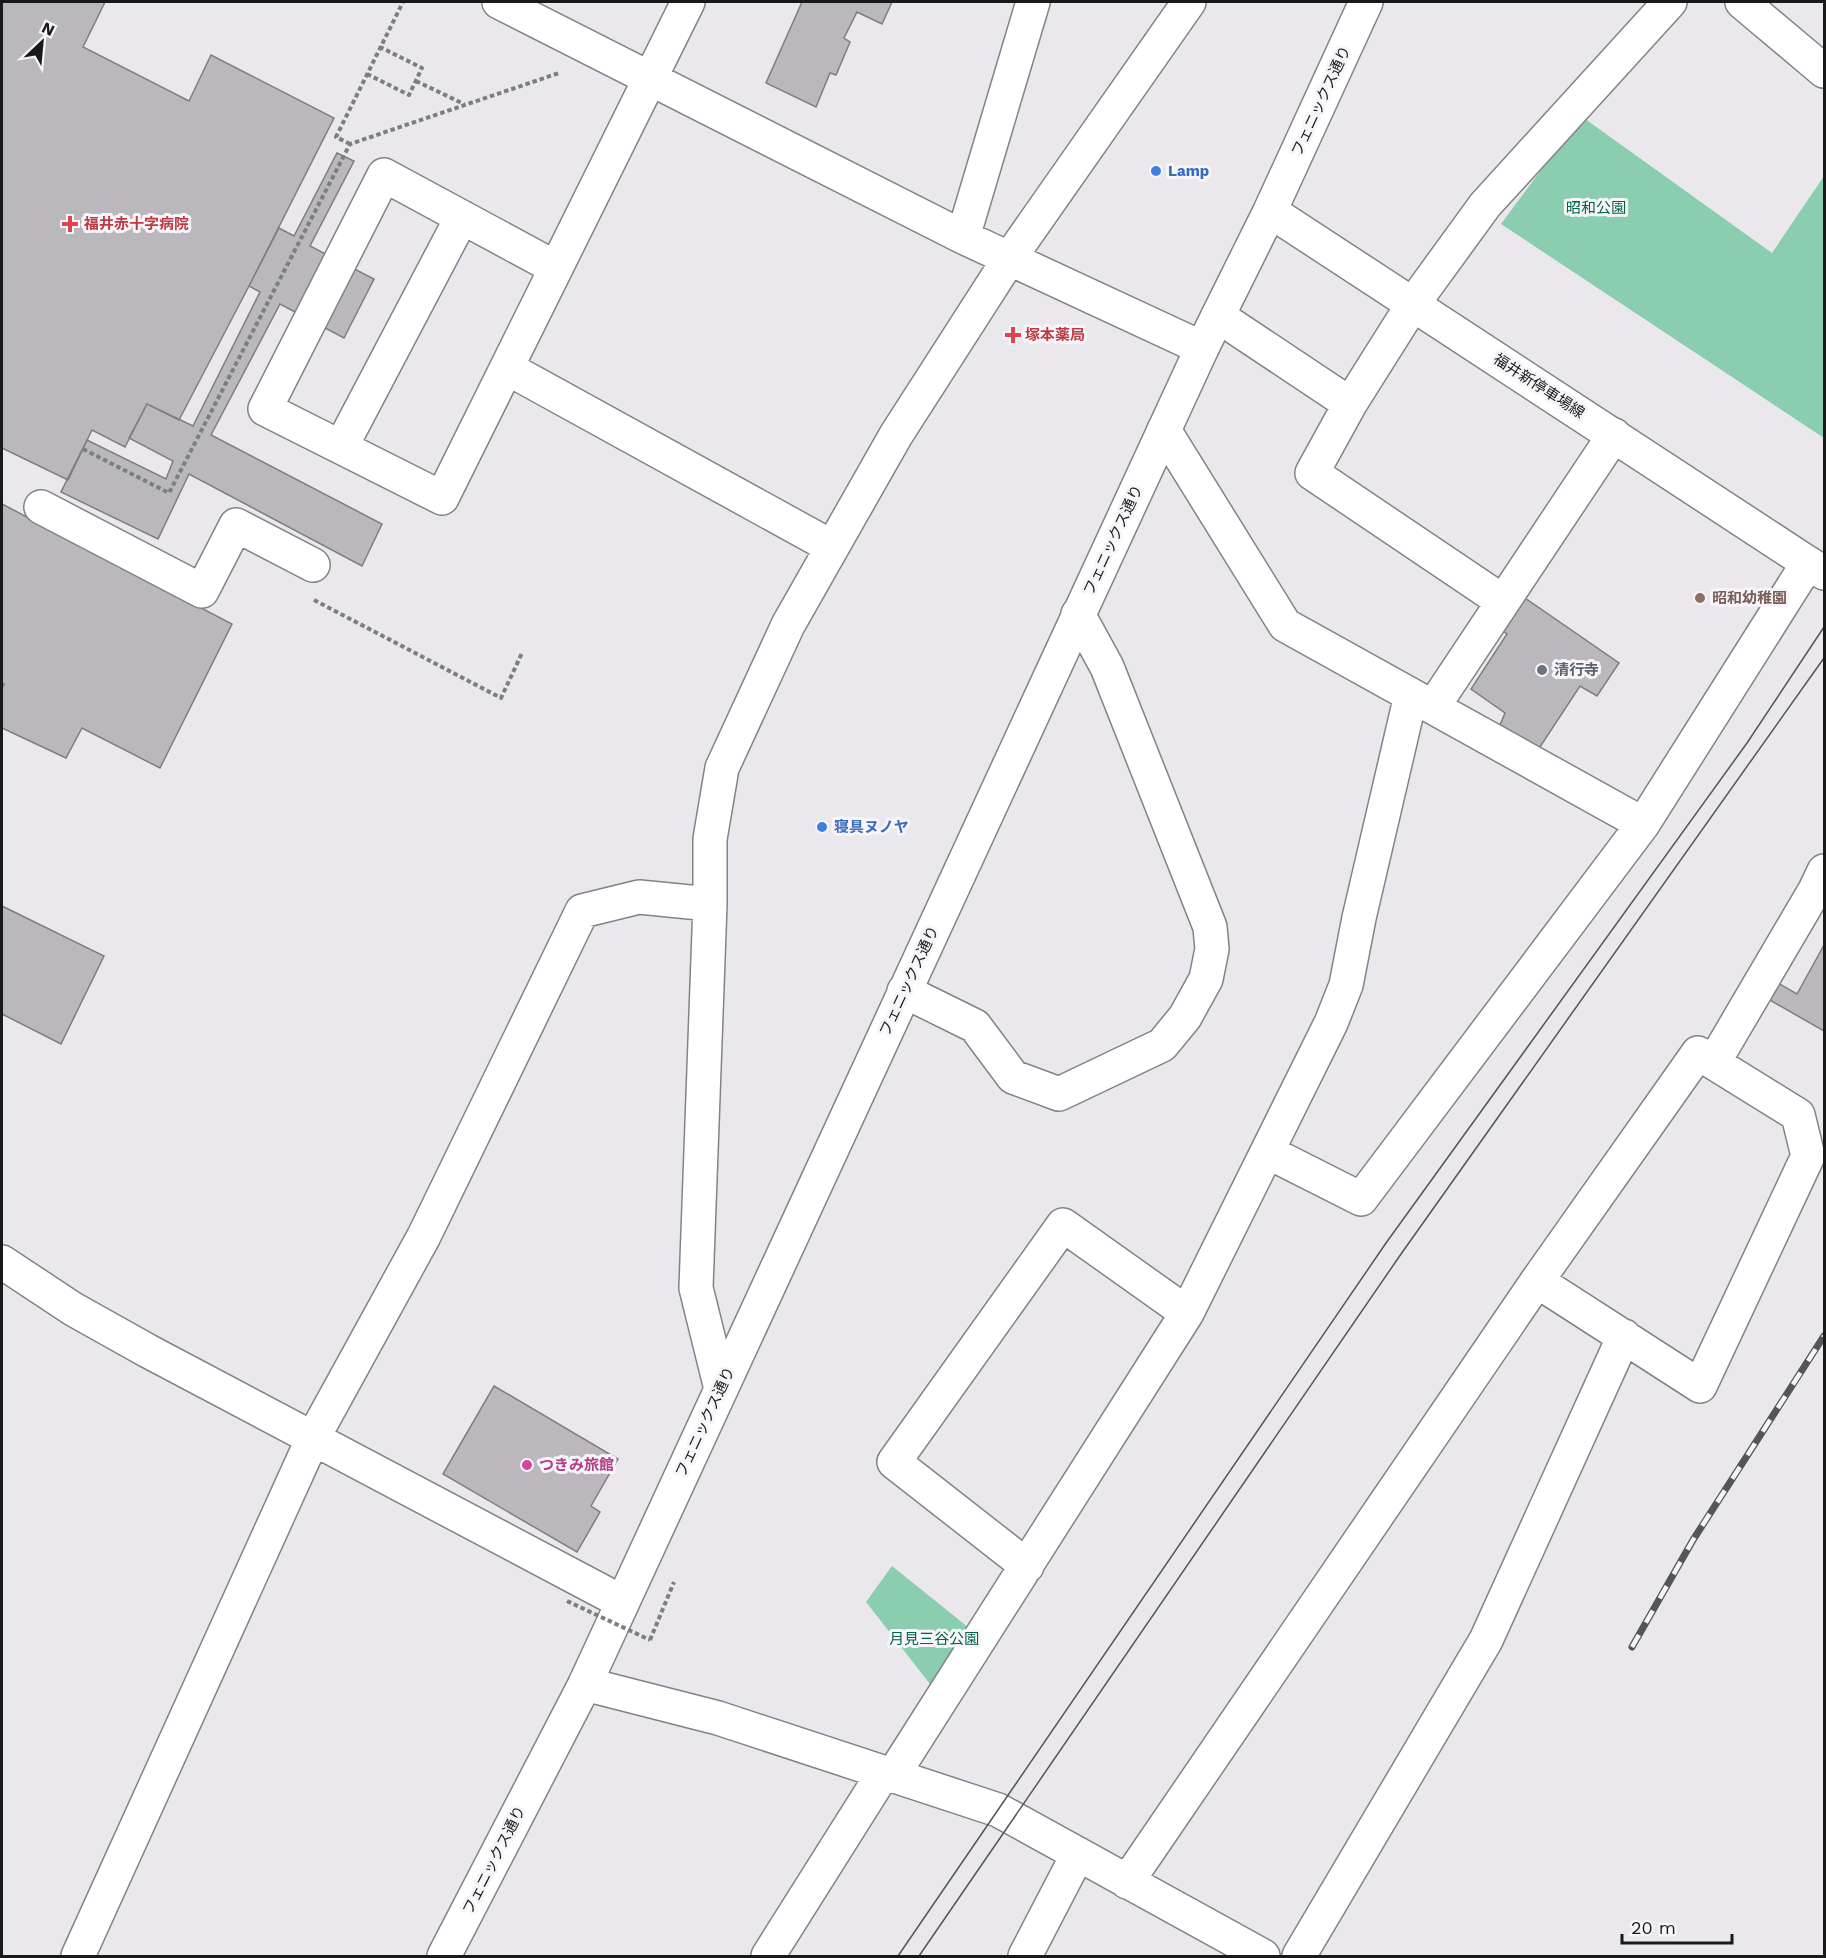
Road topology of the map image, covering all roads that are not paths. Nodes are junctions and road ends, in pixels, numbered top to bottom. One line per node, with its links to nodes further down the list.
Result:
1 (499, 2): 9 (street)
2 (688, 2): 9 (street)
3 (1033, 2): 12 (street)
4 (1189, 2): 13 (street)
5 (1366, 2): 10 (street, フェニックス通り)
6 (1670, 2): 15 (street)
7 (1742, 2): 8 (street)
8 (1824, 69)
9 (650, 79): 12 (street); 14 (street)
10 (1270, 211): 15 (street, 福井新停車場線); 16 (street, フェニックス通り)
11 (462, 217): 14 (street); 22 (street); 22 (street)
12 (963, 237): 13 (street)
13 (1010, 259): 17 (street); 24 (street)
14 (556, 268): 18 (street)
15 (1413, 304): 19 (street); 21 (street, 福井新停車場線)
16 (1218, 316): 17 (street, フェニックス通り); 19 (street)
17 (1202, 348): 20 (street, フェニックス通り)
18 (507, 368): 22 (street); 24 (street)
19 (1350, 404): 27 (street)
20 (1164, 430): 28 (street, フェニックス通り); 29 (street)
21 (1614, 435): 26 (street, 福井新停車場線); 27 (street)
22 (341, 447)
23 (41, 507): 25 (street)
24 (832, 547): 32 (street)
25 (313, 565)
26 (1816, 568): 30 (street)
27 (1502, 601): 29 (street)
28 (1078, 615): 33 (street, フェニックス通り); 33 (street)
29 (1422, 701): 30 (street); 35 (street)
30 (1643, 824): 35 (street)
31 (1824, 871): 34 (street)
32 (710, 904): 40 (street); 41 (street)
33 (904, 991): 40 (street, フェニックス通り)
34 (1714, 1062): 37 (street); 39 (street)
35 (1268, 1152): 38 (street)
36 (2, 1262): 41 (street)
37 (1537, 1281): 39 (street); 47 (street)
38 (1187, 1313): 42 (street); 42 (street)
39 (1624, 1336): 53 (street)
40 (721, 1389): 43 (street, フェニックス通り)
41 (313, 1438): 43 (street); 48 (street)
42 (1027, 1566): 45 (street)
43 (622, 1602): 44 (street, フェニックス通り)
44 (585, 1684): 45 (street); 49 (street, フェニックス通り)
45 (888, 1773): 46 (street); 50 (street)
46 (1078, 1854): 47 (street); 51 (street)
47 (1127, 1882): 52 (street)
48 (78, 1956)
49 (444, 1956)
50 (768, 1956)
51 (1025, 1956)
52 (1263, 1956)
53 (1299, 1956)

